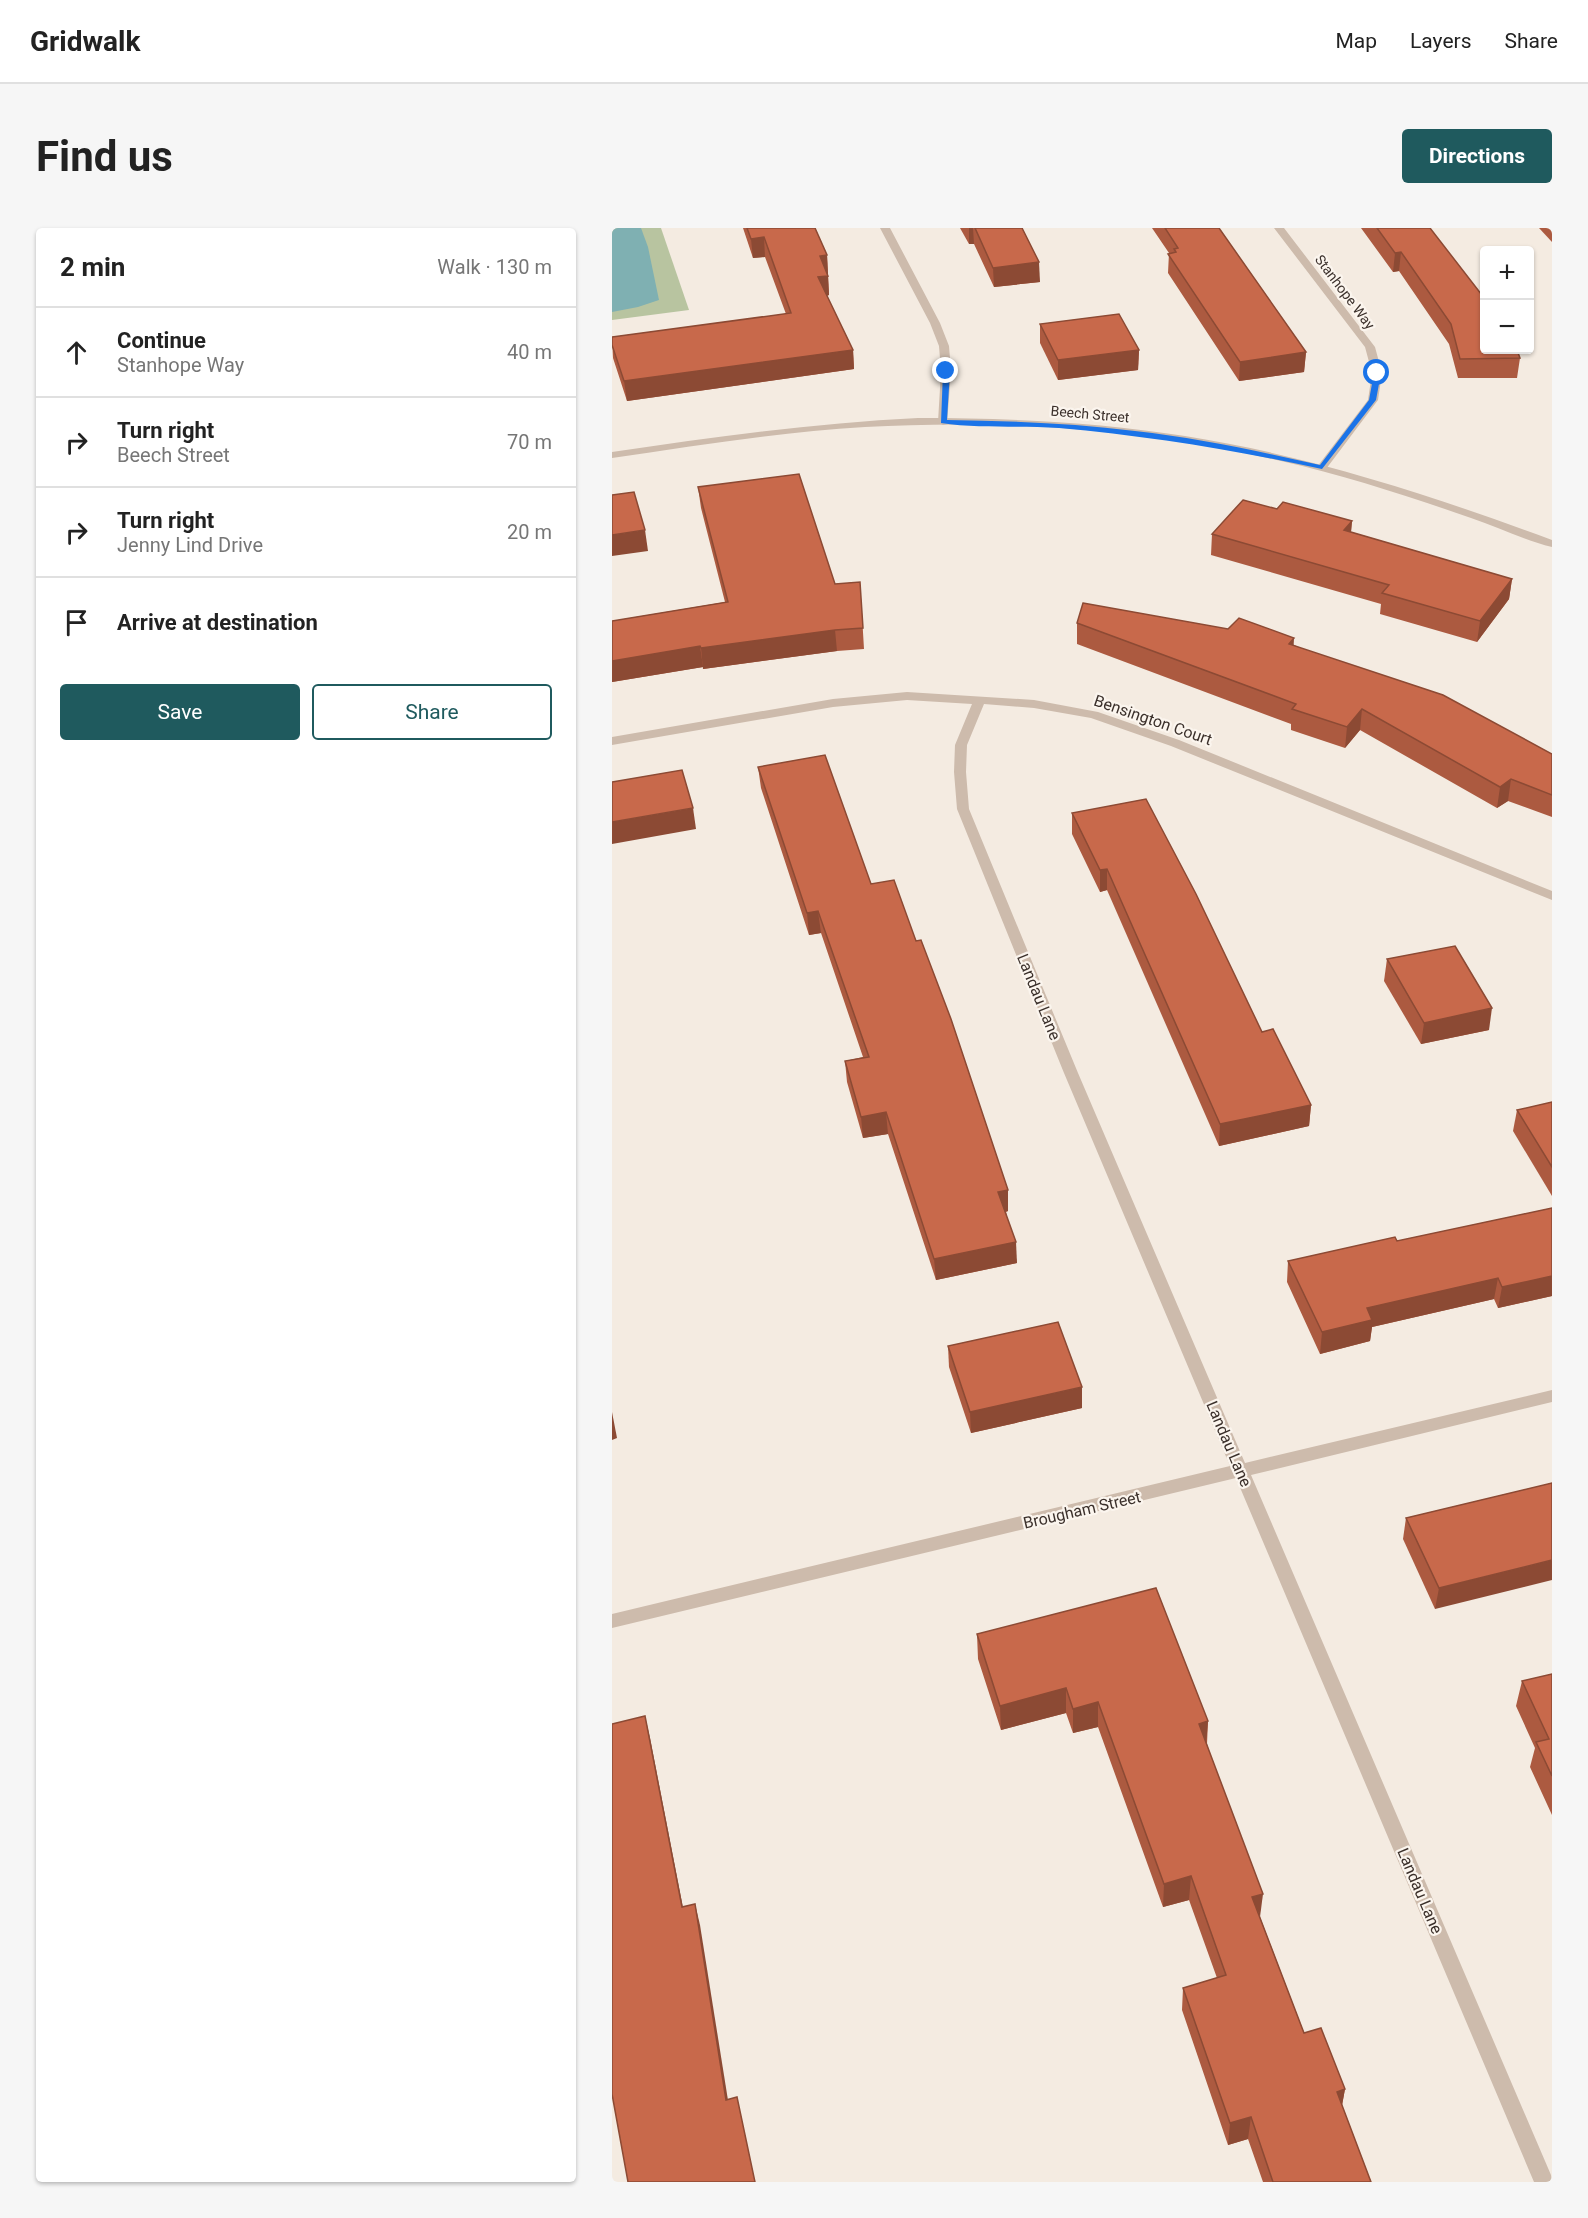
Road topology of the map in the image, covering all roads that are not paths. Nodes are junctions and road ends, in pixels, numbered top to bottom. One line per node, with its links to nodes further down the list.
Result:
1 (885, 228): 3 (street)
2 (1280, 228): 5 (street, Stanhope Way)
3 (943, 422): 4 (street, Beech Street); 5 (street, Beech Street)
4 (612, 455)
5 (1322, 467): 6 (street, Beech Street)
6 (1552, 544)
7 (980, 699): 8 (street, Bensington Court); 9 (street, Bensington Court); 11 (street, Landau Lane)
8 (612, 741)
9 (1552, 896)
10 (1552, 1396): 11 (street, Brougham Street)
11 (1241, 1472): 12 (street, Brougham Street); 13 (street, Landau Lane)
12 (612, 1622)
13 (1544, 2182)

